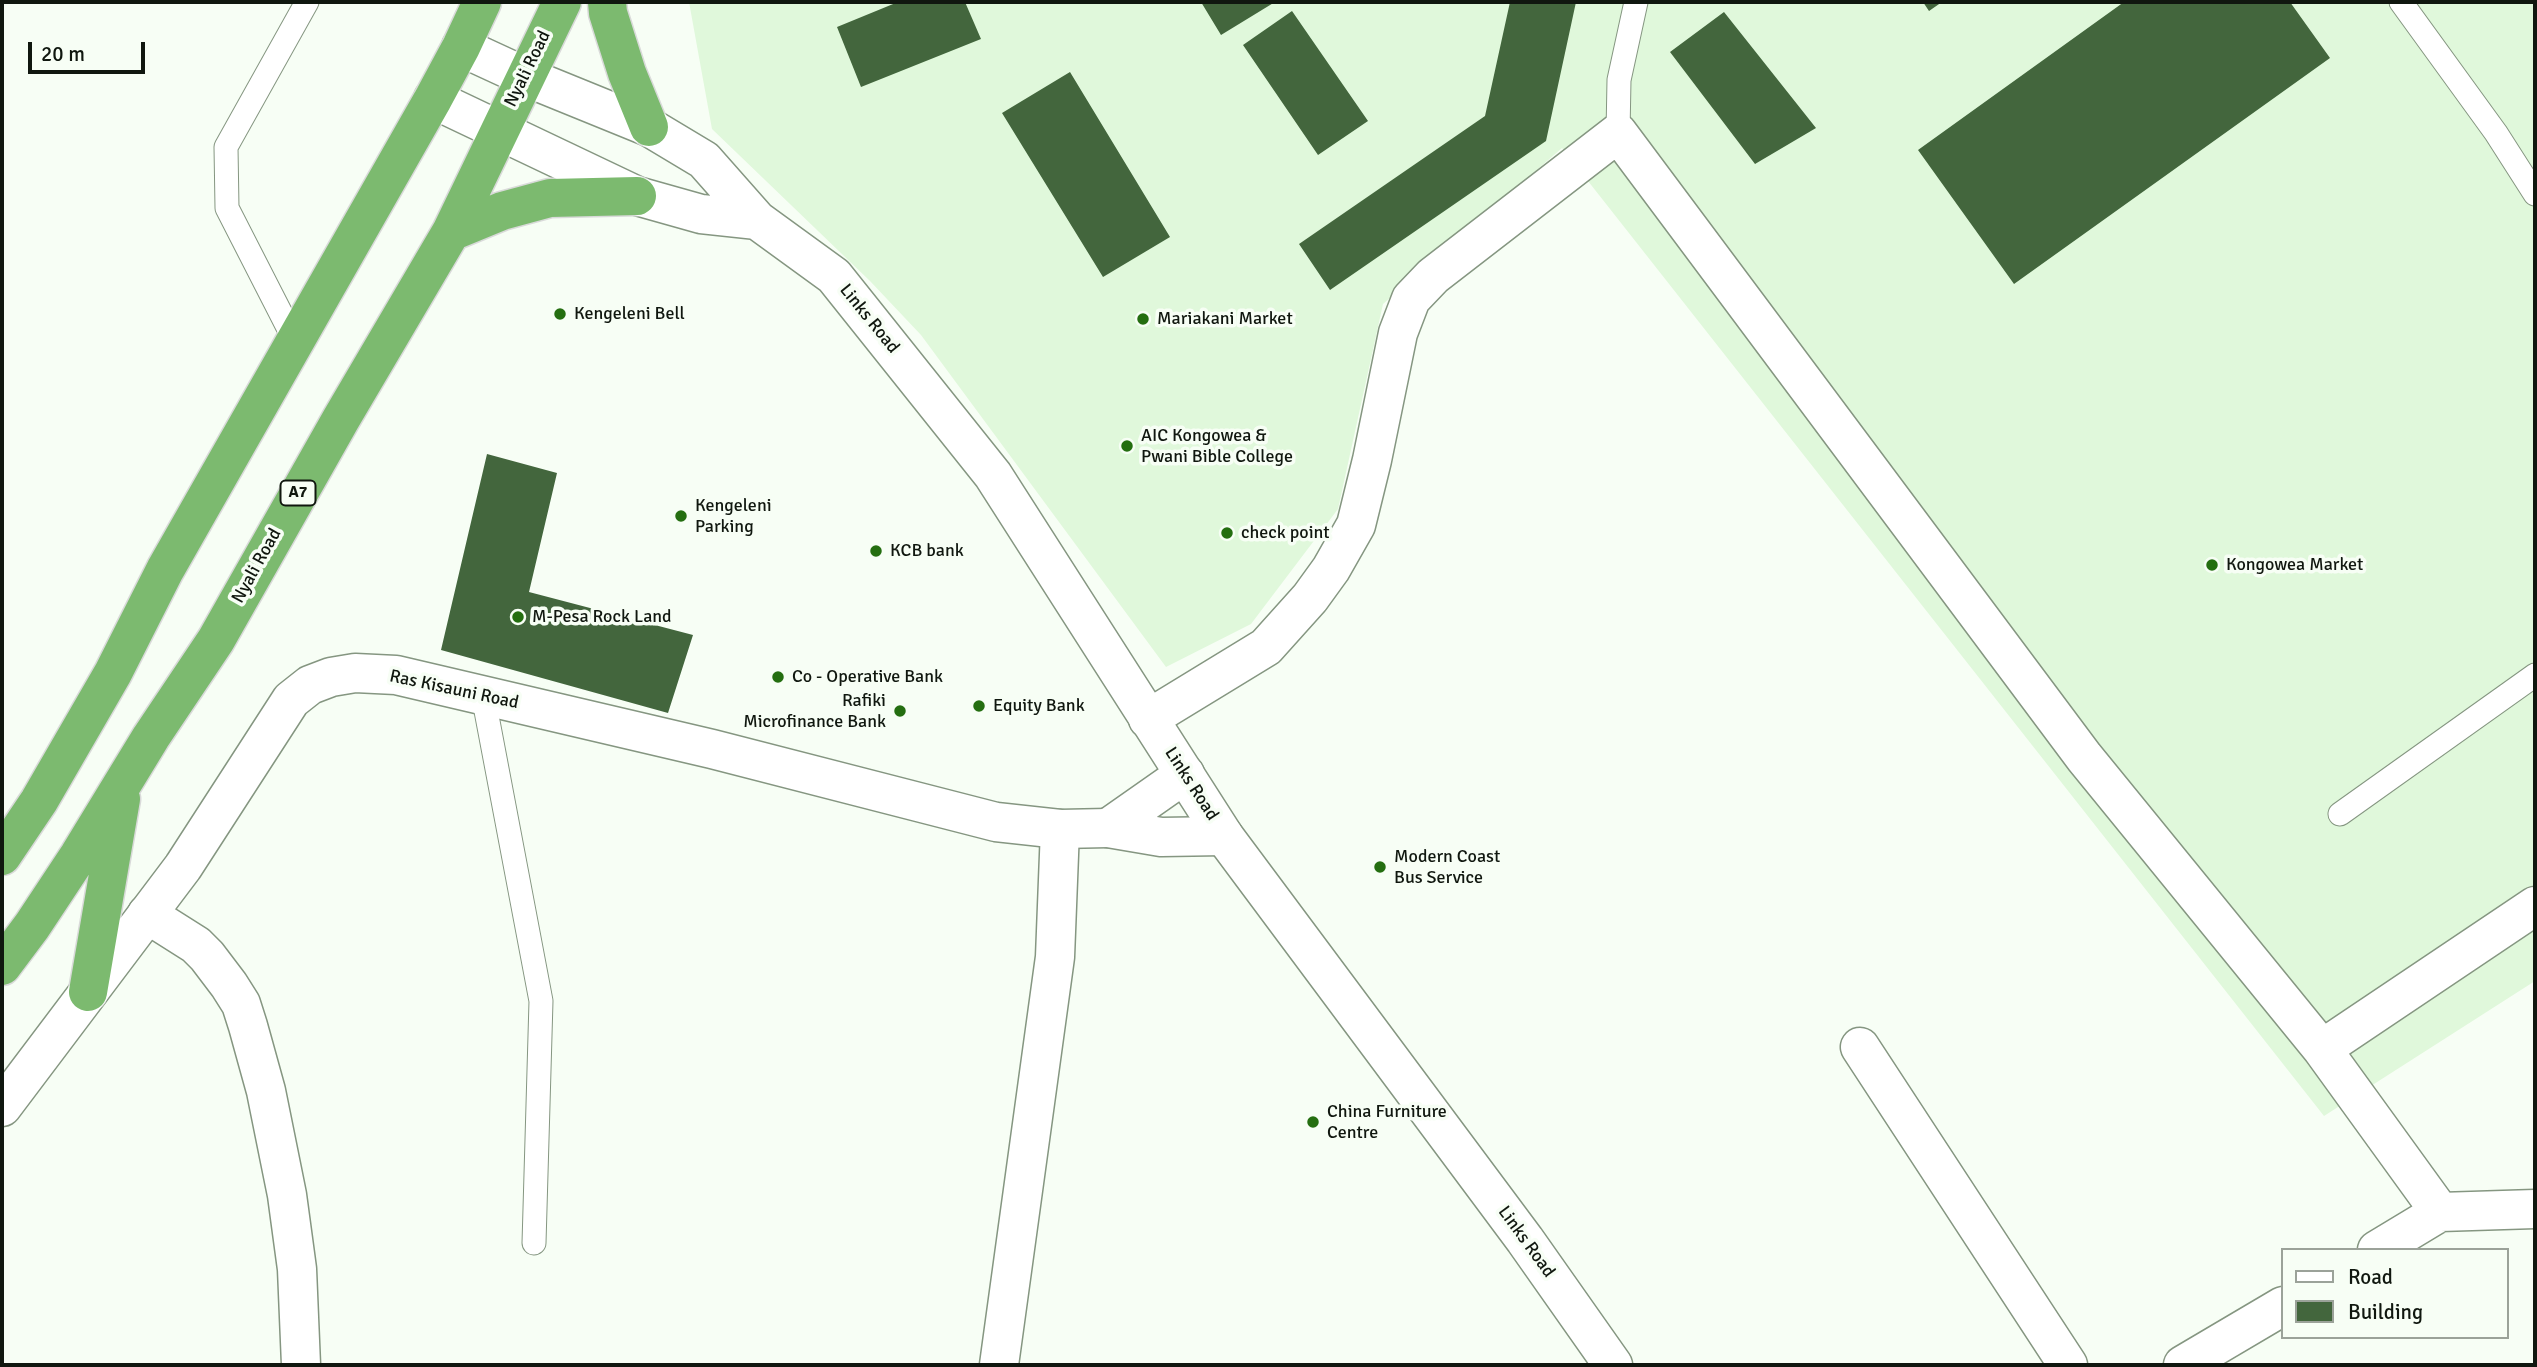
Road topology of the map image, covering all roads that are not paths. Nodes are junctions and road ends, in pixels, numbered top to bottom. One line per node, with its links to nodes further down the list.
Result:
1 (307, 2): 17 (lane)
2 (482, 2): 7 (highway)
3 (562, 2): 8 (highway, Nyali Road / A7)
4 (607, 2): 10 (highway)
5 (1636, 2): 12 (lane)
6 (2401, 2): 13 (lane)
7 (461, 47): 8 (street, Links Road); 9 (highway)
8 (526, 77): 10 (street, Links Road); 11 (highway, Nyali Road / A7)
9 (433, 99): 11 (street, Links Road); 17 (highway)
10 (649, 127): 15 (street, Links Road)
11 (498, 129): 14 (street, Links Road); 16 (highway, Nyali Road / A7)
12 (1618, 133): 20 (street); 33 (street)
13 (2535, 194)
14 (637, 196): 15 (street, Links Road); 16 (highway)
15 (757, 220): 20 (street, Links Road)
16 (451, 232): 22 (highway, Nyali Road / A7)
17 (295, 341): 27 (highway)
18 (2535, 676): 23 (lane)
19 (483, 695): 25 (street, Ras Kisauni Road); 29 (street, Ras Kisauni Road); 37 (lane)
20 (1149, 719): 21 (street, Links Road)
21 (1185, 774): 24 (street); 26 (street, Links Road)
22 (124, 780): 30 (highway, Nyali Road / A7); 31 (highway)
23 (2340, 814)
24 (1108, 828): 25 (street, Ras Kisauni Road); 26 (street, Ras Kisauni Road)
25 (1060, 829): 41 (street)
26 (1224, 836): 42 (street, Links Road)
27 (2, 856)
28 (2535, 906): 33 (street)
29 (147, 914): 31 (street, Ras Kisauni Road); 40 (street)
30 (2, 966)
31 (88, 992): 34 (street, Ras Kisauni Road)
32 (1860, 1046): 43 (street)
33 (2322, 1049): 36 (street)
34 (2, 1107)
35 (2535, 1209): 36 (street)
36 (2440, 1212): 38 (street)
37 (534, 1243)
38 (2380, 1248)
39 (2282, 1307): 44 (street)
40 (301, 1365)
41 (999, 1365)
42 (1613, 1365)
43 (2068, 1365)
44 (2183, 1365)

